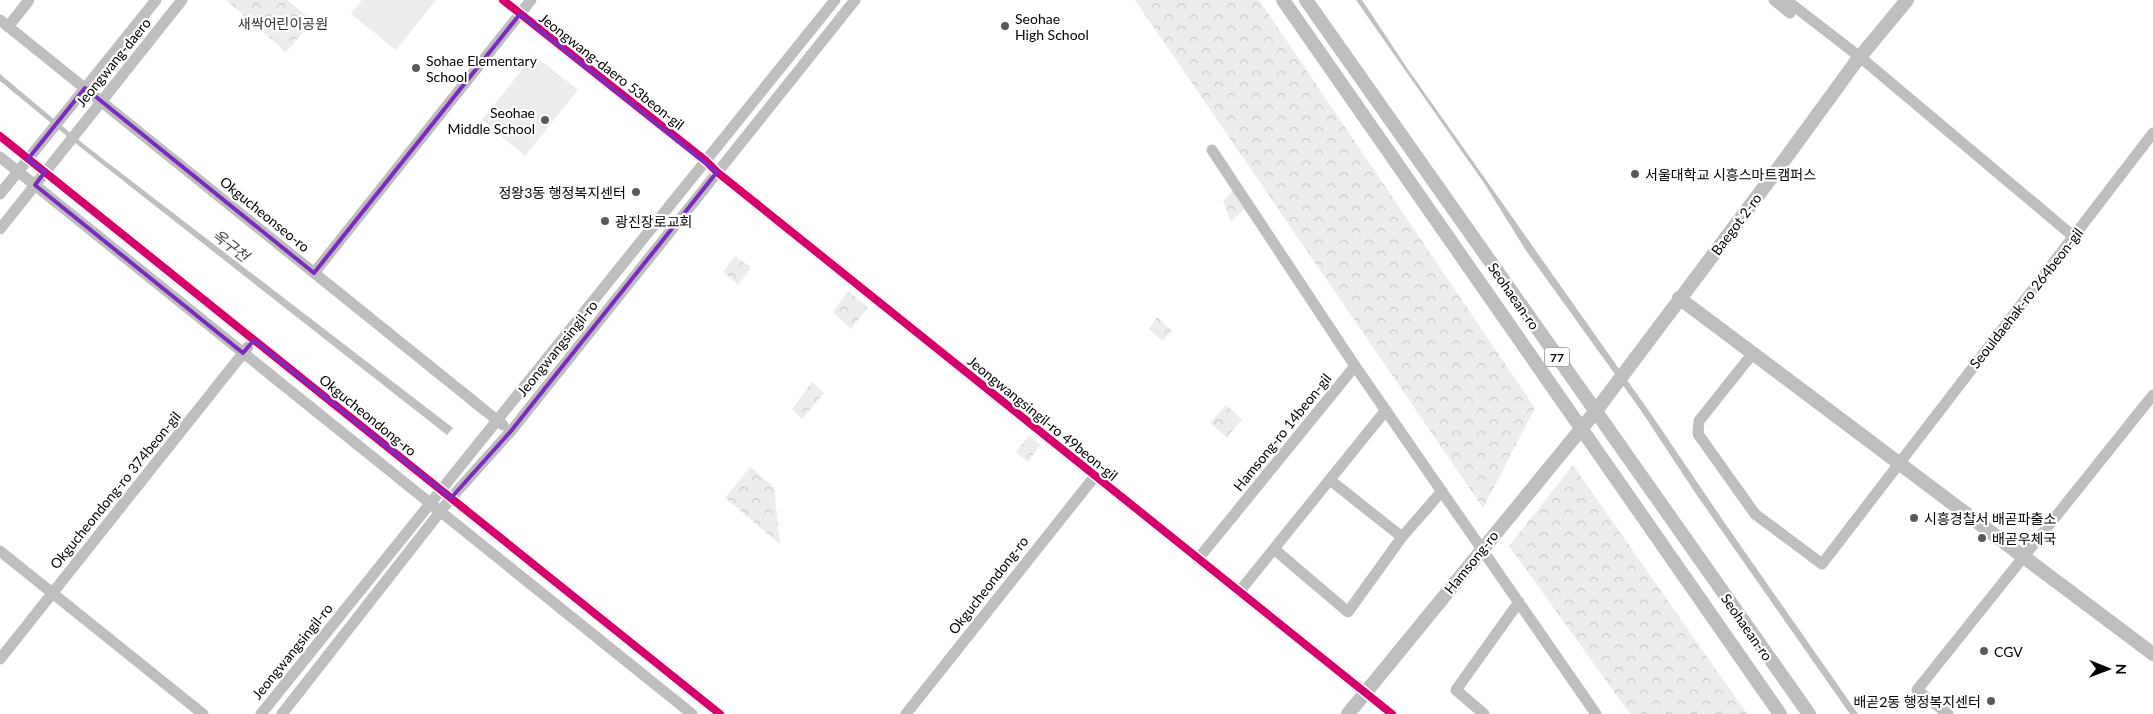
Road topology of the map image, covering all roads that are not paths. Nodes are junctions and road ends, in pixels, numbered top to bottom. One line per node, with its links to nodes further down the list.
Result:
1 (29, 0): 14 (street)
2 (156, 0): 16 (street, Jeongwang-daero)
3 (182, 0): 17 (street, Jeongwang-daero)
4 (503, 0): 13 (street, Jeongwang-daero 53beon-gil)
5 (531, 0): 13 (street)
6 (835, 0): 23 (street, Jeongwangsingil-ro)
7 (855, 0): 26 (street, Jeongwangsingil-ro)
8 (1283, 0): 42 (main road, Seohaean-ro / 77)
9 (1306, 0): 40 (main road, Seohaean-ro / 77)
10 (1774, 0): 15 (street)
11 (1786, 0): 15 (street)
12 (1907, 0): 15 (main road, Baegot 2-ro)
13 (520, 14): 23 (street, Jeongwang-daero 53beon-gil); 31 (street)
14 (4, 24): 16 (street, Okgucheonseo-ro)
15 (1857, 60): 30 (street); 32 (main road, Baegot 2-ro)
16 (85, 88): 17 (street, Okgucheonseo-ro); 22 (street, Jeongwang-daero)
17 (101, 101): 25 (street, Jeongwang-daero); 31 (street, Okgucheonseo-ro)
18 (2153, 133): 30 (street, Seouldaehak-ro 264beon-gil)
19 (0, 136): 22 (street, Okgucheondong-ro)
20 (1212, 150): 36 (street)
21 (0, 157): 24 (street)
22 (28, 159): 24 (street); 25 (street, Okgucheondong-ro)
23 (706, 161): 26 (street, Jeongwangsingil-ro 49beon-gil); 41 (street, Jeongwangsingil-ro)
24 (18, 172): 27 (street); 28 (street)
25 (45, 172): 27 (street); 33 (street, Okgucheondong-ro)
26 (717, 172): 43 (street, Jeongwangsingil-ro); 45 (street, Jeongwangsingil-ro 49beon-gil)
27 (35, 185): 29 (street); 34 (street)
28 (0, 194)
29 (0, 228)
30 (2073, 236): 44 (street, Seouldaehak-ro 264beon-gil)
31 (314, 273): 41 (street, Okgucheonseo-ro)
32 (1680, 298): 35 (main road); 37 (main road, Baegot 2-ro)
33 (254, 340): 34 (street, Okgucheondong-ro 374beon-gil); 47 (street, Okgucheondong-ro)
34 (243, 353): 50 (street); 59 (street, Okgucheondong-ro 374beon-gil)
35 (1753, 353): 44 (main road); 44 (street, Seouldaehak-ro 264beon-gil)
36 (1355, 366): 39 (street); 57 (street, Hamsong-ro 14beon-gil)
37 (1607, 394): 40 (main road, Hamsong-ro)
38 (2153, 395): 56 (street)
39 (1386, 410): 46 (street); 48 (street)
40 (1595, 412): 42 (main road, Hamsong-ro); 75 (main road, Seohaean-ro / 77)
41 (497, 420): 43 (street, Okgucheonseo-ro); 47 (street, Jeongwangsingil-ro)
42 (1581, 429): 54 (main road, Hamsong-ro); 74 (main road, Seohaean-ro / 77)
43 (511, 431): 49 (street, Jeongwangsingil-ro)
44 (1899, 463): 56 (main road)
45 (1095, 476): 57 (street, Jeongwangsingil-ro 49beon-gil); 70 (street, Okgucheondong-ro)
46 (1330, 480): 52 (street); 53 (street)
47 (441, 490): 49 (street, Okgucheondong-ro); 50 (street, Jeongwangsingil-ro)
48 (1442, 491): 52 (street); 54 (street)
49 (451, 498): 51 (street, Jeongwangsingil-ro); 69 (street, Okgucheondong-ro)
50 (430, 503): 51 (street); 66 (street, Jeongwangsingil-ro)
51 (441, 512): 67 (street, Jeongwangsingil-ro); 68 (street)
52 (1402, 537): 53 (street)
53 (1274, 549): 58 (street)
54 (1482, 549): 60 (street); 63 (main road, Hamsong-ro)
55 (0, 551): 59 (street)
56 (2024, 556): 61 (main road); 76 (street)
57 (1198, 559): 58 (street, Jeongwangsingil-ro 49beon-gil)
58 (1240, 592): 63 (street, Jeongwangsingil-ro 49beon-gil)
59 (52, 593): 62 (street, Okgucheondong-ro 374beon-gil); 65 (street)
60 (1519, 602): 64 (street); 73 (street)
61 (2153, 654)
62 (0, 659)
63 (1366, 694): 71 (main road, Hamsong-ro); 72 (street, Jeongwangsingil-ro 49beon-gil)
64 (1595, 713)
65 (203, 714)
66 (262, 714)
67 (282, 714)
68 (692, 714)
69 (720, 714)
70 (906, 714)
71 (1348, 714)
72 (1392, 714)
73 (1484, 714)
74 (1780, 714)
75 (1809, 714)
76 (1948, 714)

